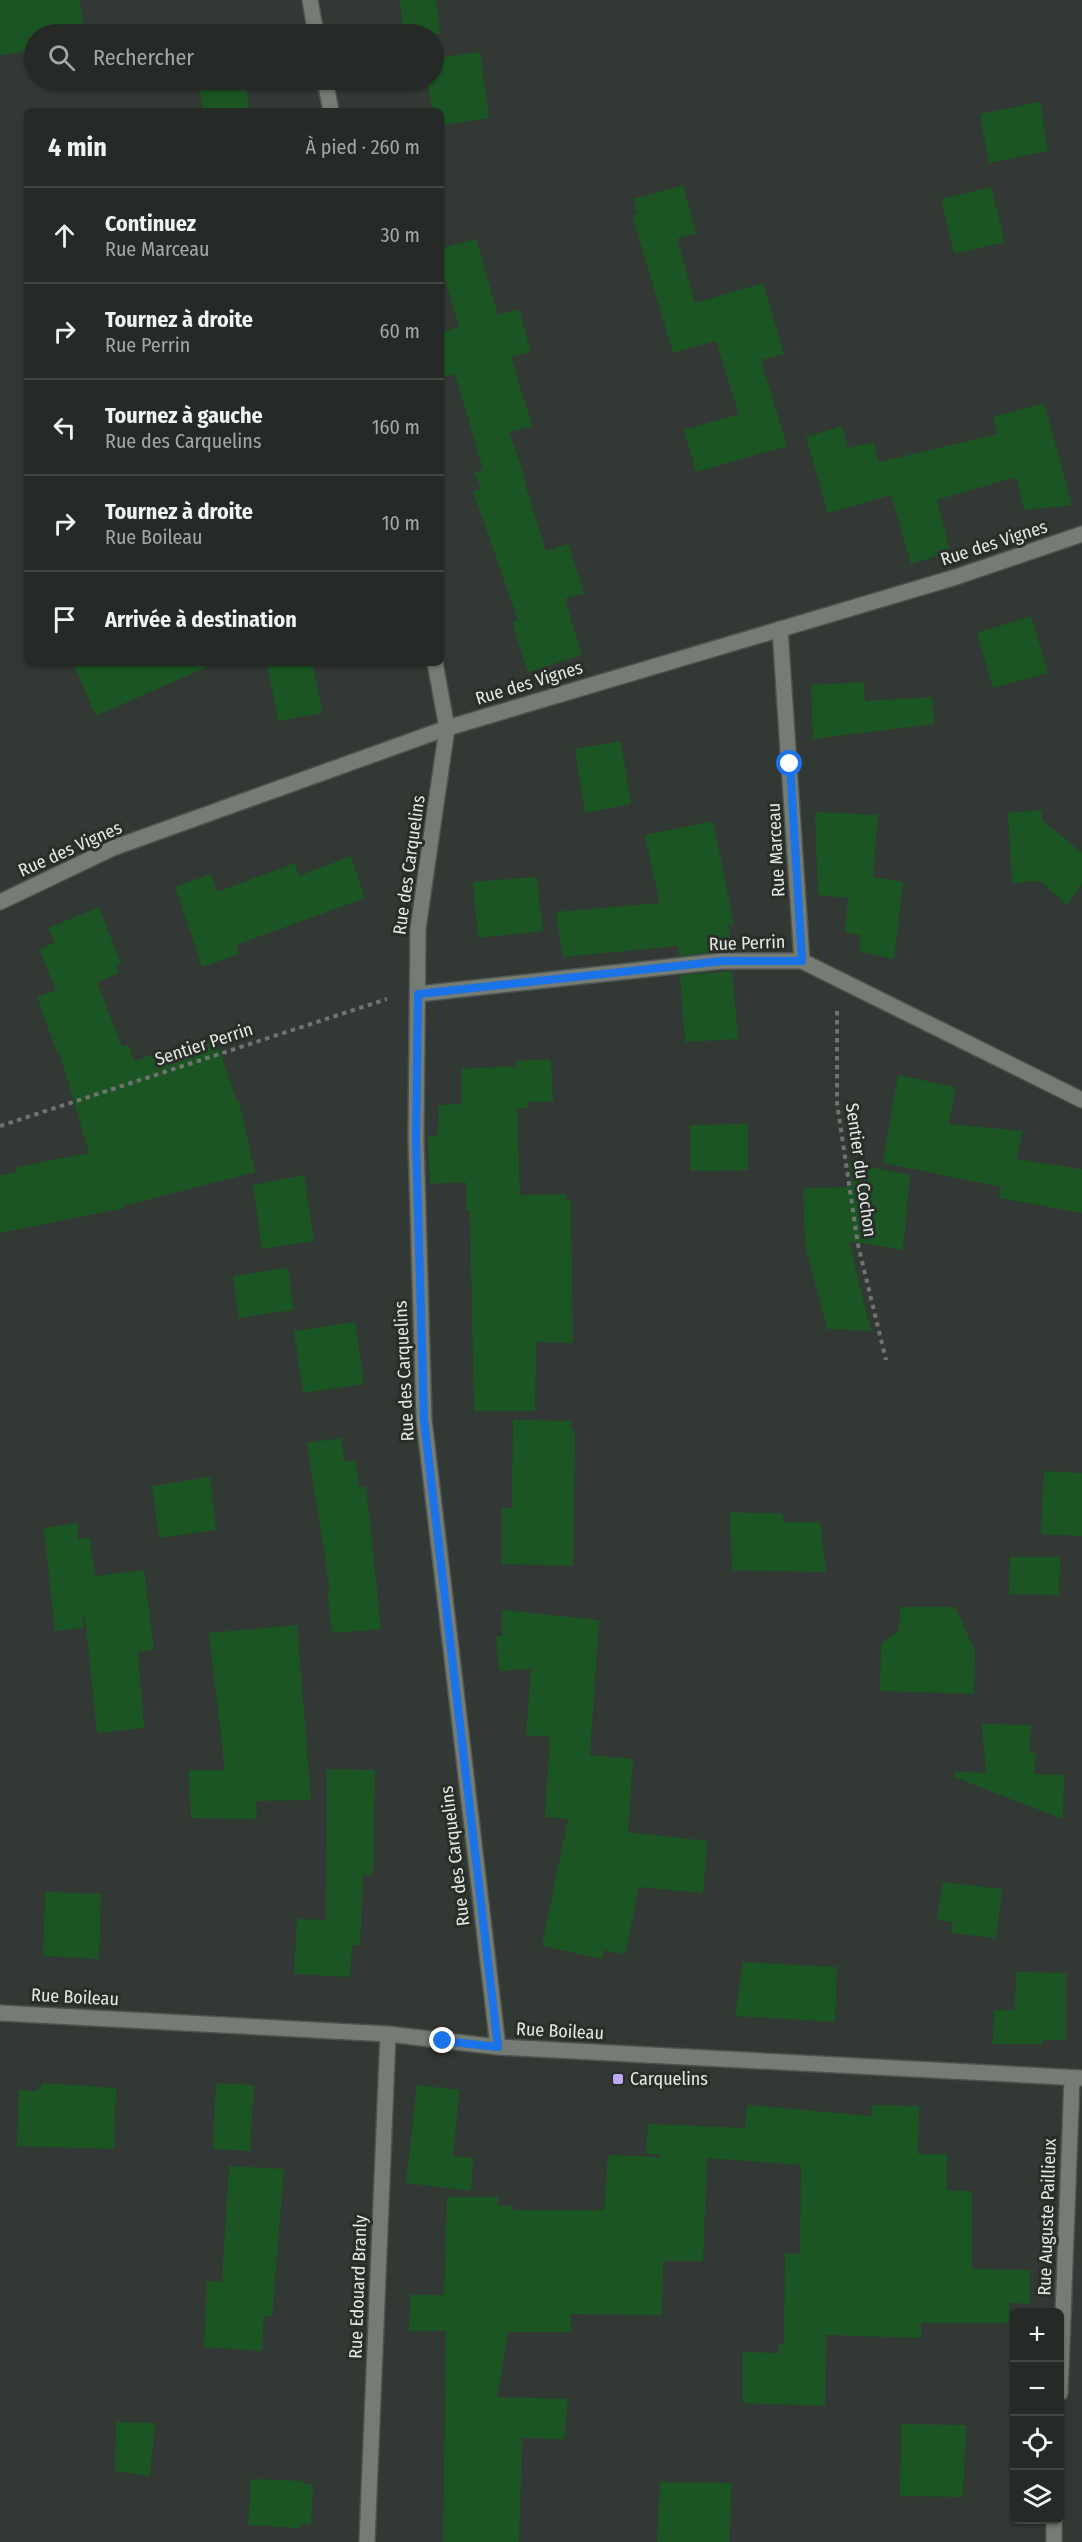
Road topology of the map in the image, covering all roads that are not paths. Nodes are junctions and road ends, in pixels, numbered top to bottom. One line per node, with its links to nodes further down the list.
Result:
1 (310, 0): 2 (street)
2 (314, 24)
3 (327, 90): 4 (street)
4 (330, 108)
5 (1082, 534): 6 (street, Rue des Vignes)
6 (780, 629): 8 (street, Rue des Vignes); 10 (street, Rue Marceau)
7 (436, 666): 8 (street, Rue des Carquelins)
8 (447, 728): 9 (street, Rue des Vignes); 11 (street, Rue des Carquelins)
9 (0, 902)
10 (802, 961): 11 (street, Rue Perrin); 12 (street, Rue Perrin)
11 (418, 994): 15 (street, Rue des Carquelins)
12 (1082, 1100)
13 (0, 2013): 14 (street, Rue Boileau)
14 (388, 2034): 15 (street, Rue Boileau); 19 (street, Rue Edouard Branly)
15 (498, 2047): 16 (street, Rue Boileau)
16 (1077, 2079): 17 (street, Rue Auguste Paillieux)
17 (1061, 2362)
18 (1054, 2524): 20 (street)
19 (367, 2542)
20 (1054, 2542)

